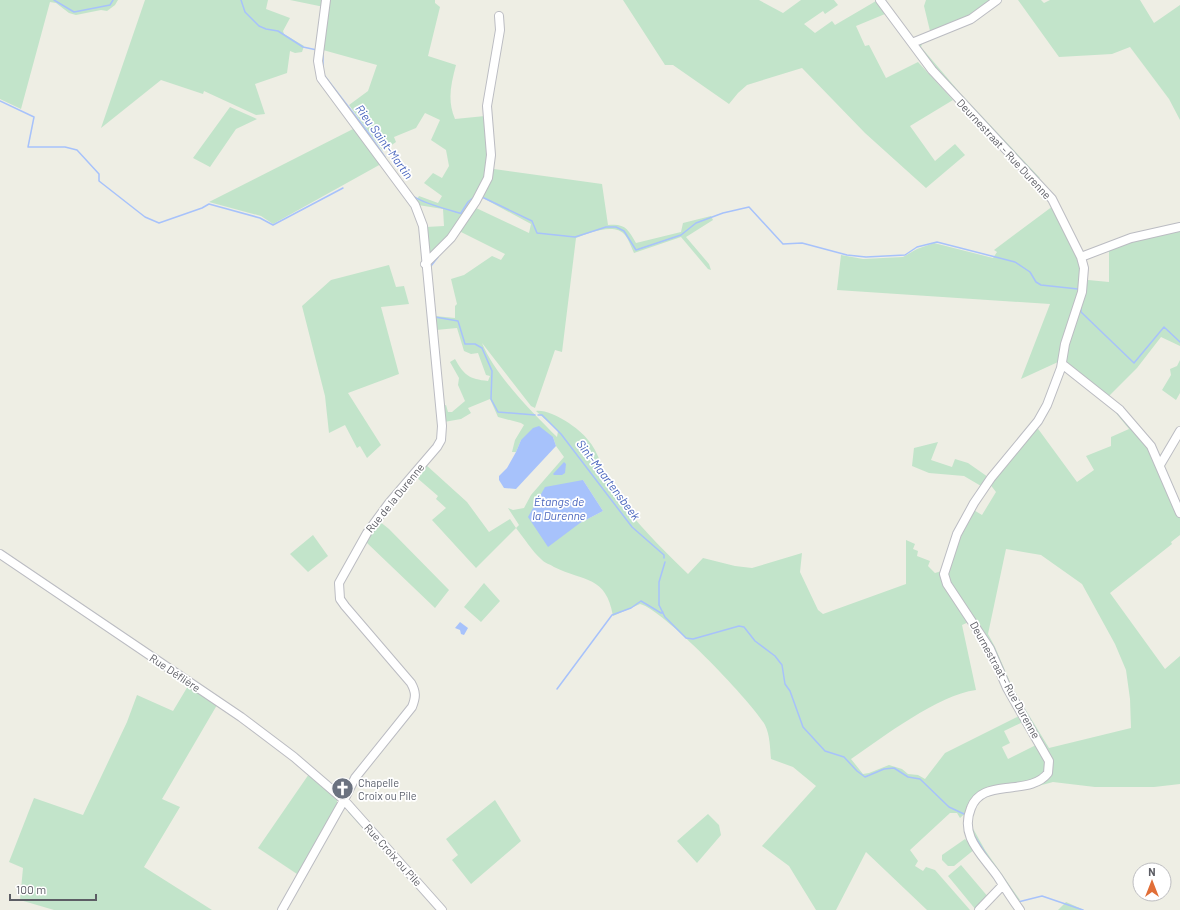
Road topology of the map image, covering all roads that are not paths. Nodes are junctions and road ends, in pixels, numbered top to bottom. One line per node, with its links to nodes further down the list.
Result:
1 (326, 0): 8 (street, Rue de la Durenne)
2 (880, 0): 5 (street, Deurnestraat - Rue Durenne)
3 (997, 0): 5 (street)
4 (499, 16): 8 (street)
5 (912, 43): 7 (street, Deurnestraat - Rue Durenne)
6 (1180, 227): 7 (street)
7 (1081, 257): 9 (street, Deurnestraat - Rue Durenne)
8 (425, 264): 16 (street, Rue de la Durenne)
9 (1062, 364): 11 (street); 17 (street, Deurnestraat - Rue Durenne)
10 (1180, 431): 12 (street)
11 (1154, 451): 12 (street); 13 (street)
12 (1169, 451): 13 (street)
13 (1160, 465): 14 (street)
14 (1180, 513)
15 (0, 554): 16 (street, Rue Déflière)
16 (344, 800): 18 (street, Rue de la Durenne); 19 (street, Rue Croix ou Pile)
17 (1002, 886): 20 (street); 21 (street)
18 (282, 910)
19 (442, 910)
20 (979, 910)
21 (1020, 910)

